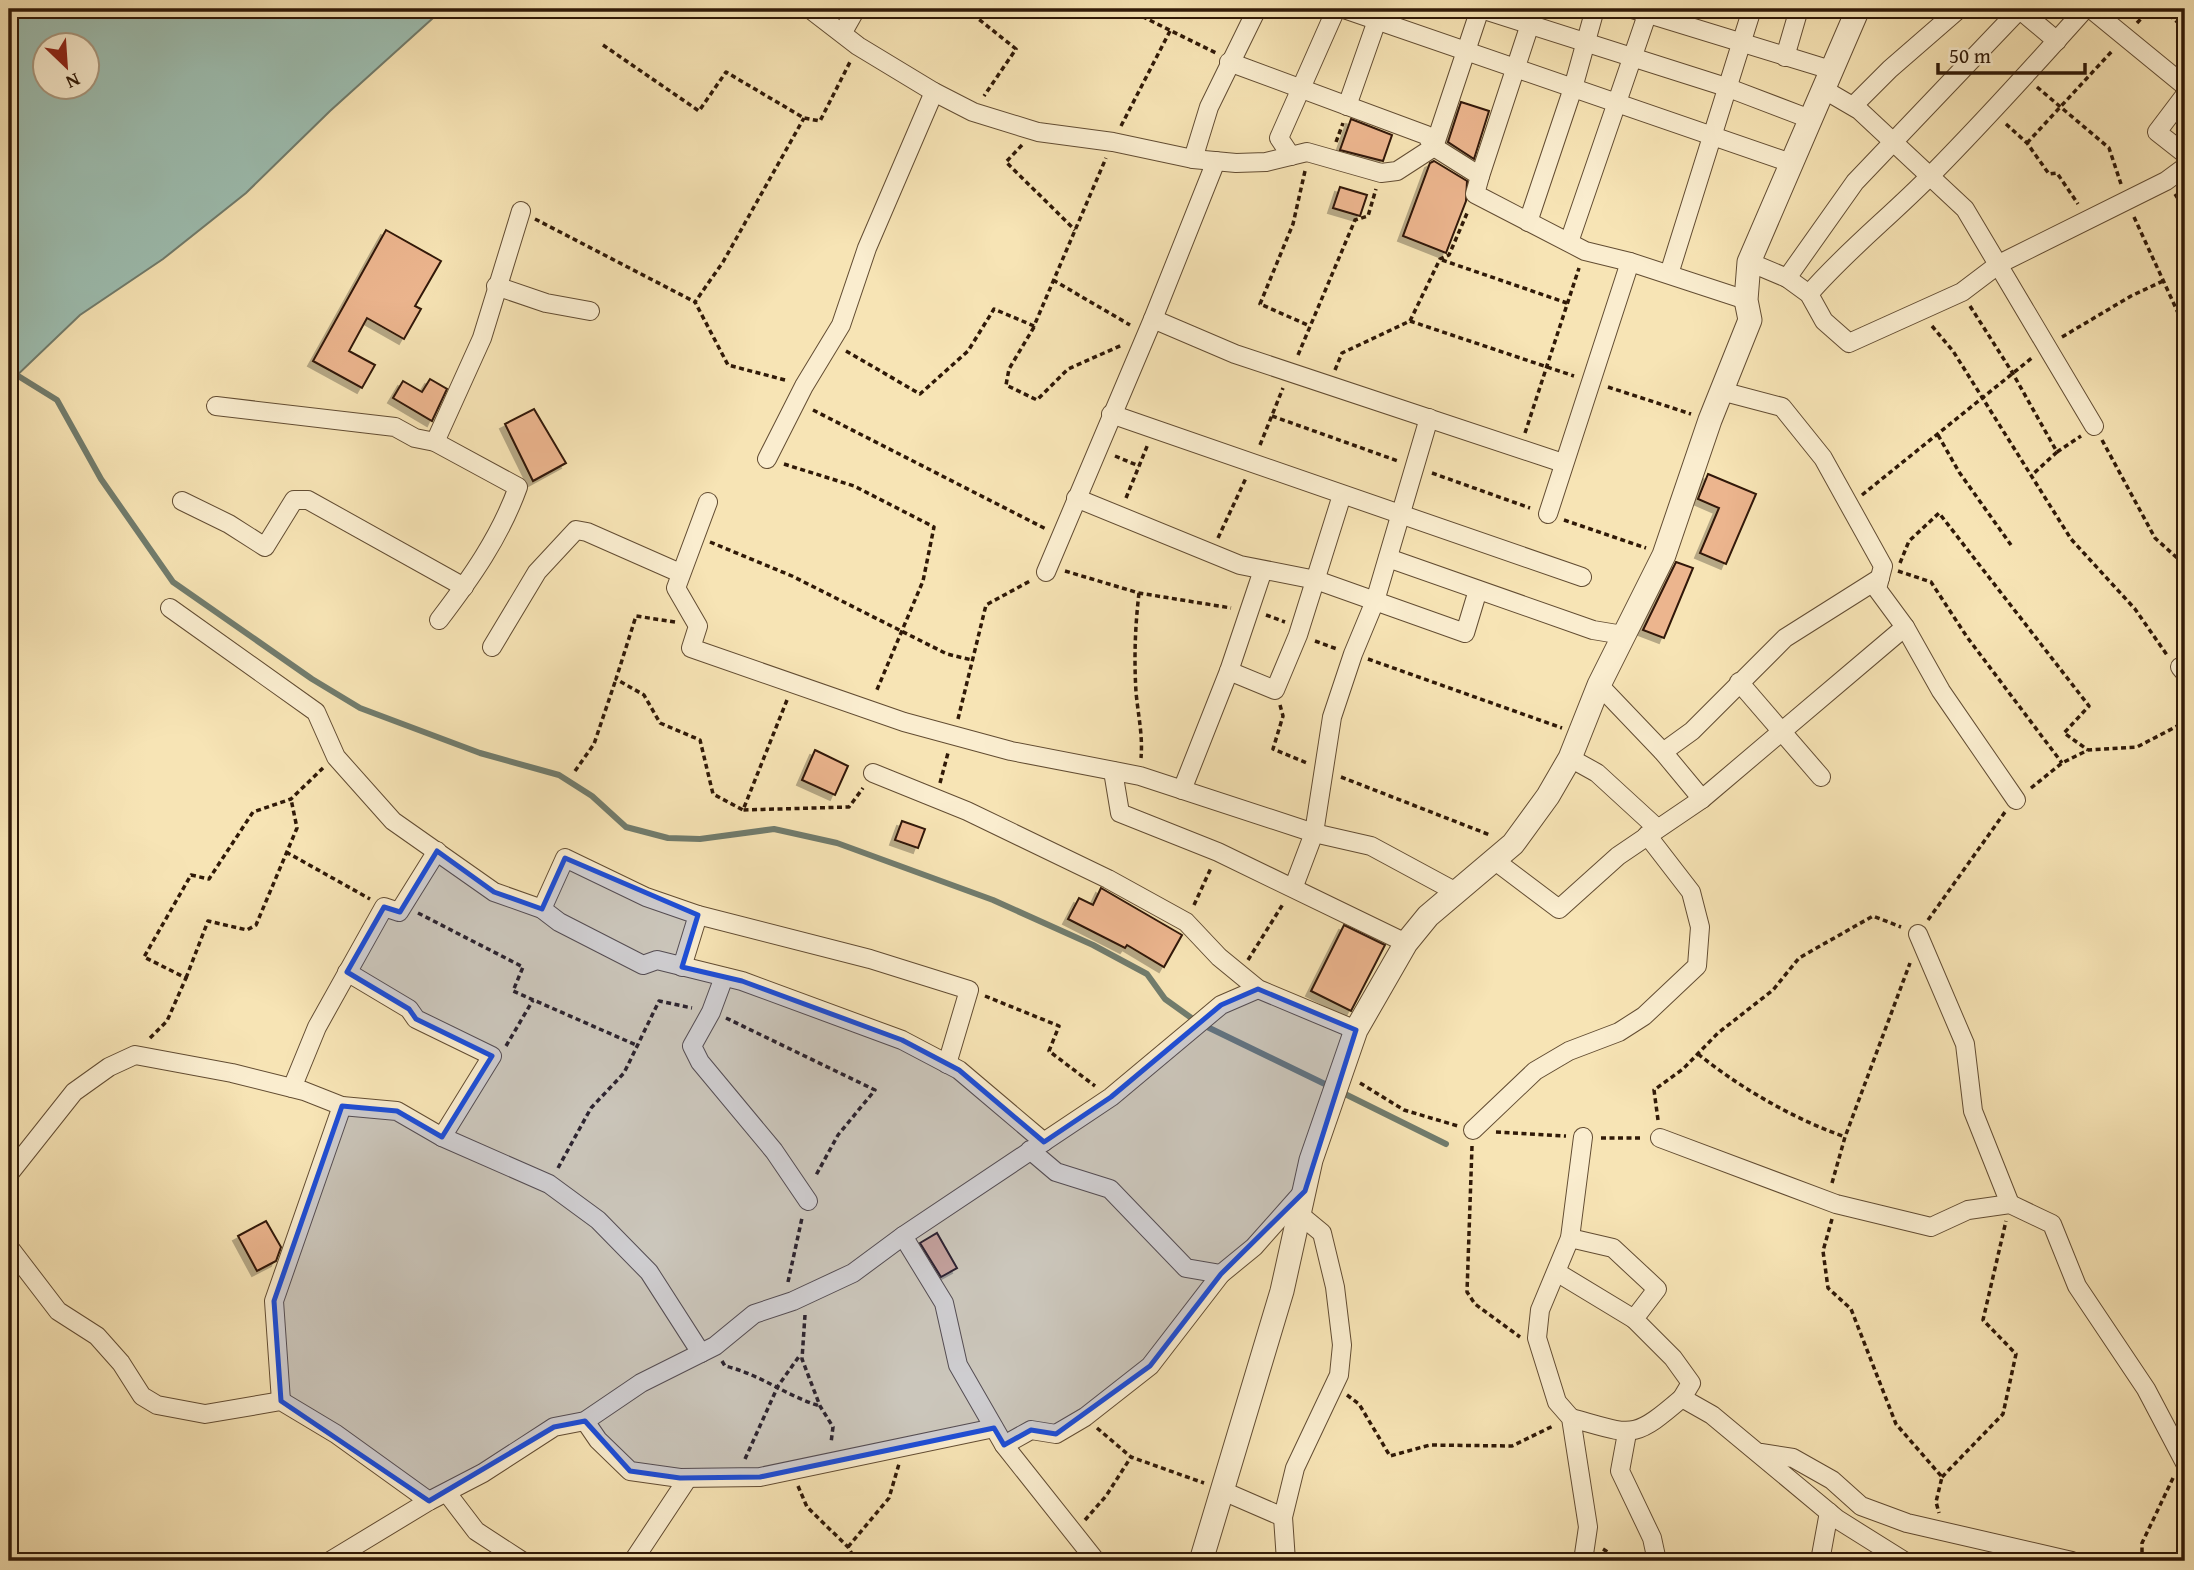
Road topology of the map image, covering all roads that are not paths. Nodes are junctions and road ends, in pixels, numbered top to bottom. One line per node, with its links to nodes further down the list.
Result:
1 (810, 9): 17 (street)
2 (856, 9): 17 (street)
3 (1257, 9): 24 (street)
4 (1336, 9): 30 (street)
5 (1344, 9): 15 (street)
6 (1480, 9): 16 (street); 21 (street)
7 (1595, 9): 19 (street)
8 (1752, 9): 20 (street)
9 (1799, 9): 22 (street)
10 (1858, 9): 26 (street)
11 (1959, 9): 35 (street)
12 (2020, 9): 18 (street); 38 (street)
13 (2088, 9): 18 (street); 27 (street)
14 (1643, 10): 20 (street); 23 (street)
15 (1378, 15): 21 (street); 34 (street)
16 (1533, 17): 19 (street); 25 (street)
17 (843, 32): 31 (street)
18 (2057, 41): 46 (street)
19 (1585, 44): 23 (street); 29 (street)
20 (1742, 44): 22 (street); 28 (street)
21 (1464, 52): 25 (street); 39 (street)
22 (1785, 57): 26 (street)
23 (1630, 58): 28 (street); 33 (street)
24 (1229, 62): 30 (street); 42 (street)
25 (1517, 68): 29 (street); 47 (street)
26 (1827, 80): 35 (street); 36 (street)
27 (2185, 86)
28 (1726, 87): 36 (street); 37 (street)
29 (1573, 88): 33 (street); 49 (street)
30 (1302, 89): 34 (street); 40 (street)
31 (934, 92): 42 (street); 67 (street)
32 (2185, 95): 41 (street)
33 (1616, 103): 37 (street); 50 (street)
34 (1348, 106): 39 (street)
35 (1853, 106): 38 (street)
36 (1810, 119): 44 (street)
37 (1710, 137): 44 (street); 54 (street)
38 (1893, 141): 46 (street); 55 (street)
39 (1434, 147): 40 (street); 47 (street)
40 (1299, 154): 43 (street)
41 (2185, 154)
42 (1193, 159): 43 (street)
43 (1216, 161): 60 (street)
44 (1791, 163): 52 (street)
45 (2185, 167): 53 (street)
46 (1931, 175): 53 (street); 57 (street)
47 (1480, 176): 49 (street)
48 (521, 211): 56 (street)
49 (1528, 222): 50 (street)
50 (1569, 242): 51 (street)
51 (1630, 262): 54 (street); 68 (street)
52 (1749, 262): 55 (street); 58 (street)
53 (1999, 264): 57 (street); 65 (street)
54 (1669, 274): 58 (street)
55 (1787, 278): 57 (street)
56 (496, 286): 59 (street); 66 (street)
57 (1809, 295)
58 (1746, 300): 61 (street)
59 (590, 311)
60 (1150, 327): 63 (street); 64 (street)
61 (1721, 391): 78 (street); 88 (street)
62 (216, 406): 66 (street)
63 (1111, 414): 69 (street); 70 (street)
64 (1429, 418): 68 (street); 73 (street)
65 (2094, 426)
66 (435, 442): 82 (street)
67 (767, 459)
68 (1563, 463): 74 (street)
69 (1342, 495): 73 (street); 81 (street)
70 (1076, 498): 76 (street); 77 (street)
71 (182, 501): 82 (street)
72 (708, 502): 79 (street)
73 (1401, 514): 75 (street); 80 (street)
74 (1548, 514)
75 (1388, 558): 83 (street); 84 (street)
76 (1047, 569)
77 (1263, 570): 81 (street); 90 (street)
78 (1887, 572): 87 (street); 91 (street)
79 (680, 573): 89 (street); 96 (street)
80 (1582, 577)
81 (1316, 580): 84 (street); 90 (street)
82 (464, 587): 86 (street)
83 (1478, 590): 84 (street); 88 (street)
84 (1375, 601): 103 (street)
85 (170, 608): 104 (street)
86 (439, 621)
87 (1905, 627): 93 (street); 101 (street)
88 (1623, 635): 92 (street)
89 (492, 647)
90 (1229, 671): 99 (street)
91 (1739, 682): 93 (street); 94 (street)
92 (1600, 685): 94 (street); 95 (street)
93 (1781, 732): 98 (street); 100 (street)
94 (1663, 752): 100 (street)
95 (1570, 758): 102 (street); 105 (street)
96 (1113, 771): 99 (street); 106 (street)
97 (873, 773): 115 (street)
98 (1821, 777)
99 (1182, 790): 103 (street)
100 (1702, 799): 102 (street)
101 (2015, 800)
102 (1652, 831): 105 (street); 120 (street)
103 (1314, 833): 106 (street); 107 (street)
104 (437, 851): 108 (street); 113 (street)
105 (1494, 860): 107 (street)
106 (1294, 886): 111 (street)
107 (1458, 893): 111 (street)
108 (542, 909): 109 (street); 112 (street)
109 (698, 915): 112 (street); 117 (street)
110 (1918, 934): 128 (street)
111 (1406, 943): 116 (street)
112 (682, 967): 114 (street)
113 (347, 972): 118 (street); 121 (street)
114 (724, 977): 117 (street); 127 (street)
115 (1258, 989): 116 (street); 124 (street)
116 (1356, 1030): 126 (street)
117 (947, 1064): 124 (street)
118 (292, 1088): 119 (street); 125 (street)
119 (342, 1106): 121 (street); 138 (street)
120 (1473, 1130)
121 (442, 1137): 136 (street)
122 (1583, 1138): 131 (street)
123 (1660, 1138): 128 (street)
124 (1037, 1146): 130 (street); 134 (street)
125 (9, 1174)
126 (1305, 1191): 129 (street); 134 (street)
127 (808, 1201)
128 (2010, 1204): 145 (street)
129 (1299, 1214): 147 (street); 151 (street)
130 (903, 1236): 136 (street); 141 (street)
131 (1570, 1238): 133 (street); 135 (street)
132 (9, 1247): 138 (street)
133 (1558, 1273): 135 (street); 139 (street)
134 (1221, 1274): 143 (street)
135 (1634, 1319): 137 (street)
136 (708, 1349): 140 (street)
137 (1682, 1398): 142 (street); 144 (street)
138 (281, 1401): 149 (street)
139 (1571, 1418): 142 (street); 158 (street)
140 (585, 1420): 146 (street); 148 (street)
141 (994, 1428): 143 (street); 146 (street)
142 (1627, 1433): 159 (street)
143 (1004, 1445): 155 (street)
144 (1761, 1453): 150 (street); 162 (street)
145 (2184, 1461)
146 (688, 1478): 154 (street)
147 (1223, 1491): 151 (street); 156 (street)
148 (447, 1493): 149 (street); 153 (street)
149 (429, 1501): 152 (street)
150 (1829, 1512): 160 (street); 161 (street)
151 (1283, 1517): 157 (street)
152 (330, 1561)
153 (522, 1561)
154 (633, 1561)
155 (1096, 1561)
156 (1201, 1561)
157 (1286, 1561)
158 (1583, 1561)
159 (1657, 1561)
160 (1821, 1561)
161 (1904, 1561)
162 (2072, 1561)

